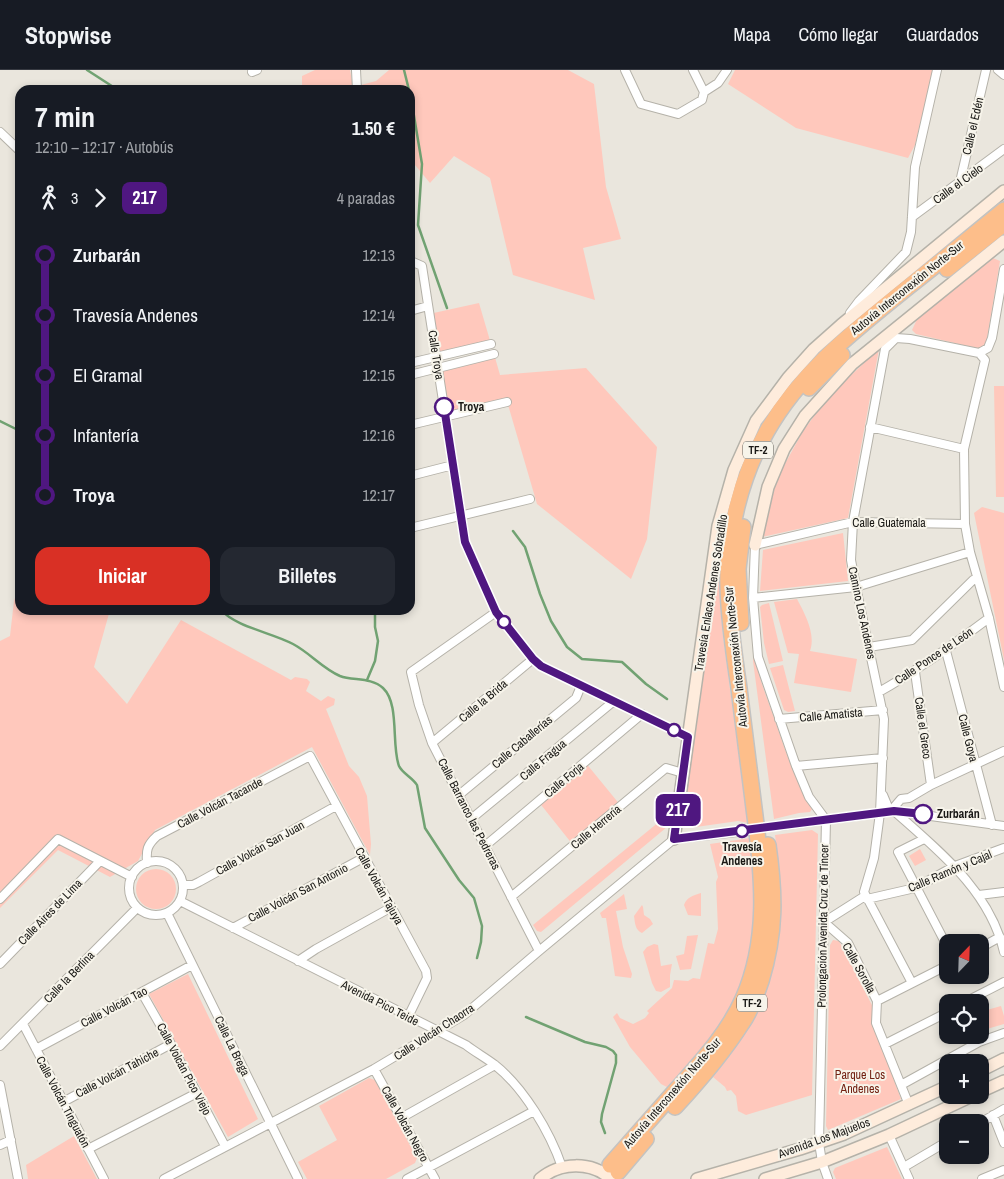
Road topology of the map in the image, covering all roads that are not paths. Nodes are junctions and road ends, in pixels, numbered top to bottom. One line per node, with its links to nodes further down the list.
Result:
1 (624, 70): 10 (street)
2 (693, 70): 10 (street)
3 (727, 70): 10 (street)
4 (937, 70): 17 (street)
5 (986, 70): 14 (street, Calle el Edén)
6 (998, 70): 8 (street)
7 (356, 72): 9 (street)
8 (1004, 75)
9 (357, 85)
10 (704, 92)
11 (0, 132): 12 (street)
12 (15, 146)
13 (1004, 149): 14 (street, Calle el Cielo)
14 (960, 182): 17 (street, Calle el Cielo)
15 (1004, 191): 24 (street, Travesía Enlace Andenes Sobradillo)
16 (1004, 210): 163 (highway, Autovía Interconexión Norte-Sur / TF-2)
17 (912, 218): 24 (street)
18 (1004, 224): 163 (highway, Autovía Interconexión Norte-Sur / TF-2)
19 (1004, 241): 44 (street)
20 (415, 263): 22 (street, Calle Troya)
21 (1004, 269): 26 (street)
22 (428, 306): 23 (street); 28 (street, Calle Troya)
23 (415, 310)
24 (841, 325): 62 (street, Travesía Enlace Andenes Sobradillo)
25 (491, 344): 28 (street)
26 (979, 353): 35 (street, Camino Los Andenes); 36 (street)
27 (494, 354): 30 (street)
28 (436, 357): 29 (street); 30 (street, Calle Troya)
29 (415, 362)
30 (438, 368): 31 (street); 33 (street, Calle Troya)
31 (415, 374)
32 (507, 402): 33 (street)
33 (445, 417): 34 (street); 37 (street, Calle Troya)
34 (415, 424)
35 (870, 427): 36 (street); 41 (street, Camino Los Andenes)
36 (964, 449): 42 (street)
37 (453, 465): 38 (street); 40 (street, Calle Troya)
38 (415, 475)
39 (530, 499): 40 (street)
40 (461, 516): 43 (street); 49 (street, Calle Troya)
41 (853, 522): 42 (street, Calle Guatemala); 44 (street, Calle Guatemala); 47 (street, Camino Los Andenes)
42 (965, 524): 45 (street)
43 (415, 527)
44 (755, 545): 48 (street)
45 (970, 552): 46 (street); 47 (street)
46 (977, 579): 50 (street); 51 (street)
47 (856, 587): 48 (street); 51 (street, Camino Los Andenes)
48 (753, 598): 61 (street)
49 (496, 612): 53 (street, Calle Troya); 63 (street, Calle Barranco las Pedreras)
50 (989, 618): 52 (street, Calle Ponce de León); 56 (street)
51 (869, 646): 57 (street, Camino Los Andenes)
52 (946, 651): 54 (street, Calle Ponce de León); 67 (street, Calle Goya)
53 (533, 659): 55 (street, Calle Troya); 63 (street, Calle la Brida)
54 (915, 672): 57 (street, Calle Ponce de León); 70 (street, Calle el Greco)
55 (581, 686): 58 (street, Calle Troya); 72 (street, Calle Caballerías)
56 (1004, 687)
57 (879, 692): 59 (street, Camino Los Andenes)
58 (614, 701): 60 (street, Calle Troya); 78 (street, Calle Fragua)
59 (883, 710): 61 (street, Calle Amatista); 66 (street, Camino Los Andenes)
60 (642, 714): 62 (street, Calle Troya); 87 (street, Calle Forja)
61 (779, 720): 68 (street)
62 (688, 737): 69 (street, Travesía Enlace Andenes Sobradillo)
63 (432, 743): 72 (street, Calle Barranco las Pedreras)
64 (1004, 751): 67 (street)
65 (310, 756): 74 (street, Calle Volcán Tajuya); 91 (street, Calle Volcán Tacande)
66 (883, 758): 68 (street); 71 (street, Camino Los Andenes)
67 (975, 765): 70 (street); 80 (street, Calle Goya)
68 (796, 766): 79 (street)
69 (683, 773): 85 (street, Travesía Enlace Andenes Sobradillo); 98 (street, Calle Herrería)
70 (931, 785): 73 (street)
71 (882, 789): 75 (street, Camino Los Andenes); 76 (street, Camino Los Andenes)
72 (459, 795): 78 (street, Calle Barranco las Pedreras)
73 (909, 798): 75 (street); 77 (street)
74 (336, 806): 89 (street, Calle Volcán Tajuya); 94 (street, Calle Volcán San Juan)
75 (894, 811): 76 (street); 77 (street); 83 (street, Camino Los Andenes)
76 (880, 814): 79 (street); 99 (street, Camino Los Andenes)
77 (939, 816): 80 (street); 83 (street)
78 (471, 819): 87 (street, Calle Barranco las Pedreras)
79 (826, 820): 81 (street); 105 (street, Prolongación Avenida Cruz de Tíncer)
80 (992, 825): 82 (street)
81 (779, 826)
82 (1004, 826)
83 (912, 827): 86 (street, Camino Los Andenes)
84 (746, 831): 85 (street)
85 (674, 839): 110 (street, Calle Volcán Chaorra)
86 (924, 839): 92 (street, Camino Los Andenes); 95 (street)
87 (485, 846): 98 (street, Calle Barranco las Pedreras)
88 (1004, 848): 92 (street, Calle Ramón y Cajal)
89 (363, 858): 103 (street, Calle Volcán Tajuya); 106 (street, Calle Volcán San Antonio)
90 (100, 861): 93 (street); 100 (street); 112 (street, Calle Aires de Lima)
91 (147, 863): 93 (street); 94 (street)
92 (955, 866): 95 (street, Calle Ramón y Cajal); 97 (street, Camino Los Andenes)
93 (132, 876): 102 (street)
94 (183, 885): 101 (street)
95 (915, 888): 99 (street, Calle Ramón y Cajal); 107 (street)
96 (1004, 892): 97 (street)
97 (979, 895): 108 (street, Camino Los Andenes)
98 (512, 897): 110 (street, Calle Barranco las Pedreras)
99 (866, 898): 105 (street, Calle Ramón y Cajal); 116 (street)
100 (0, 899)
101 (180, 901): 104 (street); 106 (street, Avenida Pico Teide)
102 (137, 908): 104 (street); 122 (street, Calle la Berlina)
103 (390, 908): 111 (street); 120 (street, Calle Volcán Tajuya)
104 (167, 913): 113 (street, Calle La Brega)
105 (824, 922): 119 (street, Calle Sorolla); 152 (street, Prolongación Avenida Cruz de Tíncer)
106 (233, 928): 111 (street, Avenida Pico Teide)
107 (940, 934)
108 (1003, 944): 109 (street)
109 (989, 946)
110 (539, 951): 123 (street, Calle Volcán Chaorra)
111 (298, 961): 120 (street, Avenida Pico Teide)
112 (0, 964)
113 (192, 965): 117 (street, Calle Volcán Tao); 149 (street, Calle La Brega)
114 (939, 970): 116 (street)
115 (1004, 982): 118 (street)
116 (912, 983): 119 (street)
117 (142, 993): 126 (street, Calle Volcán Pico Viejo); 130 (street, Calle Volcán Tao)
118 (981, 994)
119 (878, 1001): 127 (street, Calle Sorolla)
120 (408, 1017): 123 (street, Avenida Pico Teide)
121 (939, 1017): 127 (street)
122 (23, 1024): 129 (street, Calle la Berlina); 130 (street, Calle Volcán Tinguatón)
123 (437, 1031): 132 (street, Avenida Pico Teide); 134 (street, Calle Volcán Chaorra)
124 (1004, 1033): 125 (street)
125 (989, 1036)
126 (171, 1044): 140 (street, Calle Volcán Pico Viejo); 141 (street, Calle Volcán Tahiche)
127 (885, 1044): 137 (street, Calle Sorolla)
128 (967, 1044): 137 (street)
129 (0, 1046)
130 (36, 1049): 141 (street, Calle Volcán Tinguatón)
131 (1004, 1059): 133 (street)
132 (495, 1066): 145 (street, Avenida Pico Teide); 148 (street)
133 (989, 1066)
134 (374, 1069): 148 (street, Calle Volcán Negro); 149 (street, Calle Volcán Chaorra)
135 (1004, 1081): 138 (street)
136 (0, 1085): 151 (street)
137 (901, 1085): 143 (street, Calle Sorolla)
138 (989, 1088)
139 (939, 1090): 143 (street, Avenida Los Majuelos)
140 (197, 1092): 155 (street, Calle Volcán Pico Viejo); 157 (street)
141 (63, 1102): 157 (street, Calle Volcán Tinguatón)
142 (955, 1104): 150 (street, Avenida Los Majuelos)
143 (909, 1105): 152 (street, Avenida Los Majuelos)
144 (1004, 1109): 146 (street)
145 (534, 1111): 159 (street); 160 (street, Avenida Pico Teide)
146 (993, 1115): 147 (street); 153 (street)
147 (989, 1117)
148 (401, 1118): 159 (street, Calle Volcán Negro)
149 (270, 1123): 155 (street, Calle Volcán Chaorra); 164 (street, Calle La Brega)
150 (889, 1135): 158 (street, Avenida Los Majuelos); 161 (street)
151 (11, 1140): 154 (street); 165 (street)
152 (818, 1142): 158 (street, Prolongación Avenida Cruz de Tíncer); 172 (street, Avenida Los Majuelos)
153 (1004, 1143)
154 (0, 1145)
155 (225, 1146): 167 (street, Calle Volcán Chaorra)
156 (939, 1147): 161 (street)
157 (88, 1149): 166 (street, Calle Volcán Tinguatón)
158 (822, 1162): 173 (street, Avenida Los Majuelos); 174 (street, Prolongación Avenida Cruz de Tíncer)
159 (429, 1167): 169 (street); 170 (street, Calle Volcán Negro)
160 (562, 1167): 163 (street); 171 (street)
161 (904, 1167): 175 (street)
162 (1004, 1170): 176 (street)
163 (613, 1172)
164 (297, 1177): 168 (street)
165 (18, 1179)
166 (104, 1179)
167 (164, 1179)
168 (288, 1179)
169 (407, 1179)
170 (435, 1179)
171 (540, 1179)
172 (697, 1179)
173 (765, 1179)
174 (828, 1179)
175 (909, 1179)
176 (982, 1179)

